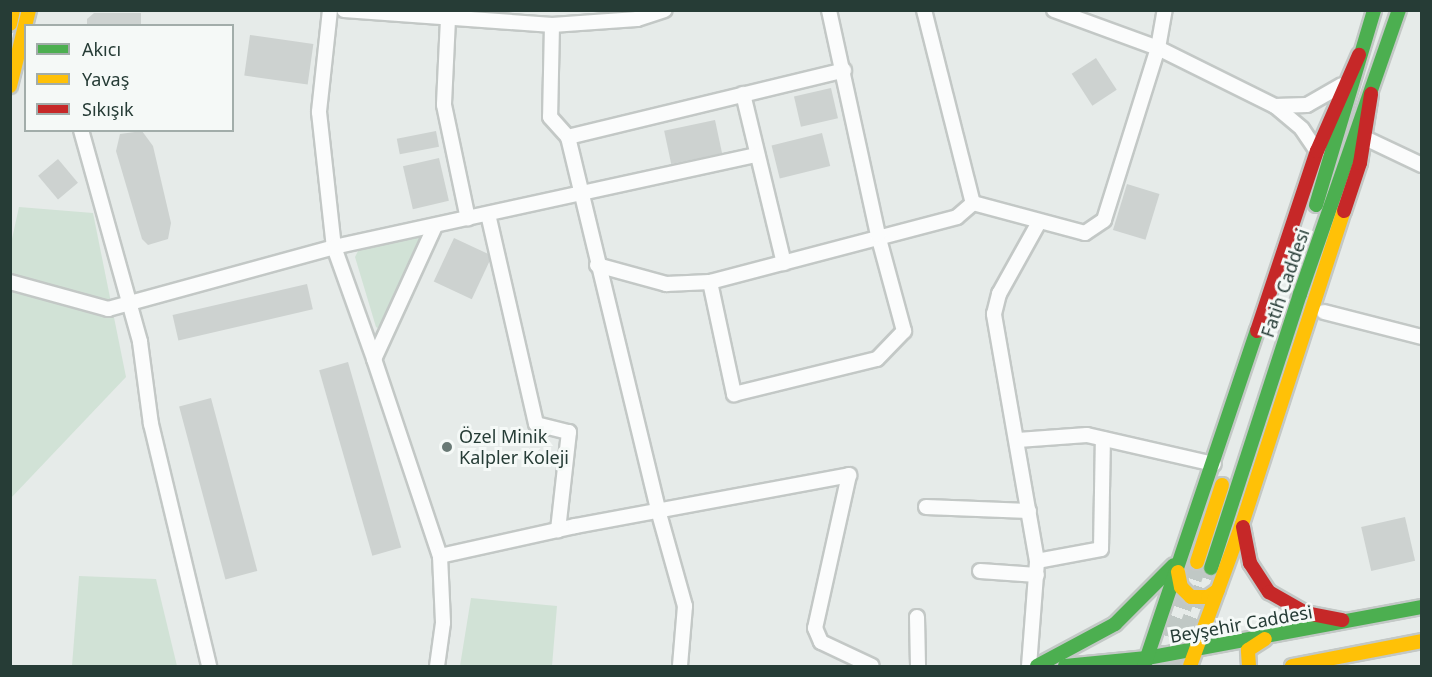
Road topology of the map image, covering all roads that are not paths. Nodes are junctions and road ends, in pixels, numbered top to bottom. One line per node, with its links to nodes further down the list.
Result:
1 (29, 10): 13 (main road)
2 (42, 10): 13 (main road)
3 (330, 10): 36 (street)
4 (344, 10): 12 (street)
5 (665, 10): 14 (street)
6 (829, 10): 17 (street)
7 (924, 10): 30 (street)
8 (1054, 10): 15 (street)
9 (1165, 10): 15 (street)
10 (1374, 10): 16 (main road, Fatih Caddesi)
11 (1399, 10): 21 (main road, Fatih Caddesi)
12 (448, 19): 14 (street); 32 (street)
13 (18, 23): 19 (main road)
14 (552, 25): 24 (street)
15 (1158, 48): 22 (street); 33 (street)
16 (1359, 55): 18 (main road); 56 (main road, Fatih Caddesi)
17 (844, 70): 20 (street); 35 (street)
18 (1344, 84): 22 (street); 26 (main road)
19 (10, 86)
20 (743, 94): 24 (street); 27 (street)
21 (1371, 94): 25 (main road); 57 (main road, Fatih Caddesi)
22 (1275, 106): 26 (street)
23 (82, 132): 41 (street)
24 (568, 137): 29 (street)
25 (1366, 139): 28 (street); 51 (main road)
26 (1317, 151): 47 (main road)
27 (757, 155): 29 (street); 37 (street)
28 (1422, 165)
29 (581, 194): 31 (street); 38 (street)
30 (973, 203): 33 (street); 35 (street)
31 (488, 214): 32 (street); 52 (street)
32 (468, 219): 34 (street)
33 (1039, 222): 46 (street)
34 (435, 226): 36 (street); 44 (street)
35 (878, 235): 37 (street); 40 (street)
36 (334, 247): 41 (street); 44 (street)
37 (784, 263): 40 (street)
38 (597, 265): 40 (street); 49 (street)
39 (10, 282): 41 (street)
40 (710, 282)
41 (129, 304): 70 (street)
42 (1324, 312): 43 (street)
43 (1422, 337)
44 (375, 359): 54 (street)
45 (1103, 438): 46 (street); 47 (street); 55 (street)
46 (1018, 440): 50 (street)
47 (1214, 464): 53 (main road)
48 (927, 507): 50 (street)
49 (658, 510): 52 (street); 72 (street); 73 (street)
50 (1029, 511): 55 (street)
51 (1242, 524): 61 (main road); 64 (main road)
52 (558, 530): 54 (street)
53 (1184, 554): 59 (main road); 76 (main road)
54 (440, 556): 71 (street)
55 (1037, 561): 60 (street)
56 (1197, 562)
57 (1211, 568)
58 (980, 571): 60 (street)
59 (1178, 572): 61 (main road); 69 (main road)
60 (1037, 575): 75 (street)
61 (1218, 590): 67 (main road)
62 (1422, 607): 64 (main road, Beyşehir Caddesi)
63 (917, 617): 74 (street)
64 (1356, 622): 65 (main road, Beyşehir Caddesi)
65 (1265, 639): 67 (main road, Beyşehir Caddesi); 79 (main road)
66 (1422, 641): 68 (main road)
67 (1197, 650): 69 (main road, Beyşehir Caddesi); 78 (main road)
68 (1342, 657): 80 (main road); 81 (main road)
69 (1146, 662): 77 (main road, Beyşehir Caddesi)
70 (209, 666)
71 (437, 666)
72 (680, 666)
73 (872, 666)
74 (918, 666)
75 (1029, 666)
76 (1037, 666)
77 (1070, 666)
78 (1190, 666)
79 (1249, 666)
80 (1292, 666)
81 (1316, 666)

